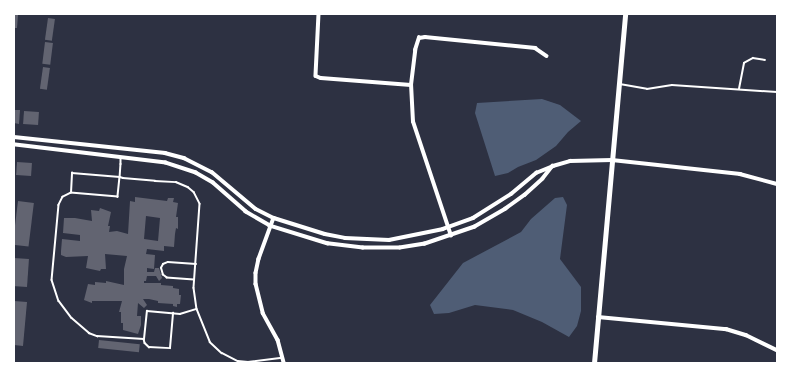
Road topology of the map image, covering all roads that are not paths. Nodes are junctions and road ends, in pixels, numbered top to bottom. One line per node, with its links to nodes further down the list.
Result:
1 (319, 14): 6 (street)
2 (625, 14): 5 (main road)
3 (547, 56): 6 (street)
4 (765, 60): 7 (lane)
5 (618, 84): 7 (lane); 12 (main road)
6 (411, 85): 19 (street)
7 (739, 89): 8 (lane)
8 (777, 92)
9 (14, 137): 17 (street)
10 (14, 145): 11 (street)
11 (122, 157): 14 (lane); 18 (street)
12 (612, 160): 13 (street); 15 (street); 25 (main road)
13 (553, 166): 19 (street); 20 (street)
14 (120, 177): 16 (lane); 16 (lane); 21 (lane)
15 (777, 184)
16 (70, 193): 26 (lane)
17 (274, 218): 18 (street); 19 (street)
18 (270, 226): 20 (street); 28 (street)
19 (448, 227): 20 (street)
20 (451, 236)
21 (196, 264): 22 (lane); 22 (lane)
22 (194, 280): 23 (lane)
23 (197, 309): 24 (lane); 28 (lane)
24 (173, 314): 26 (lane); 26 (lane)
25 (598, 317): 27 (street); 30 (main road)
26 (144, 339)
27 (777, 350)
28 (283, 358): 29 (street)
29 (284, 363)
30 (594, 363)

